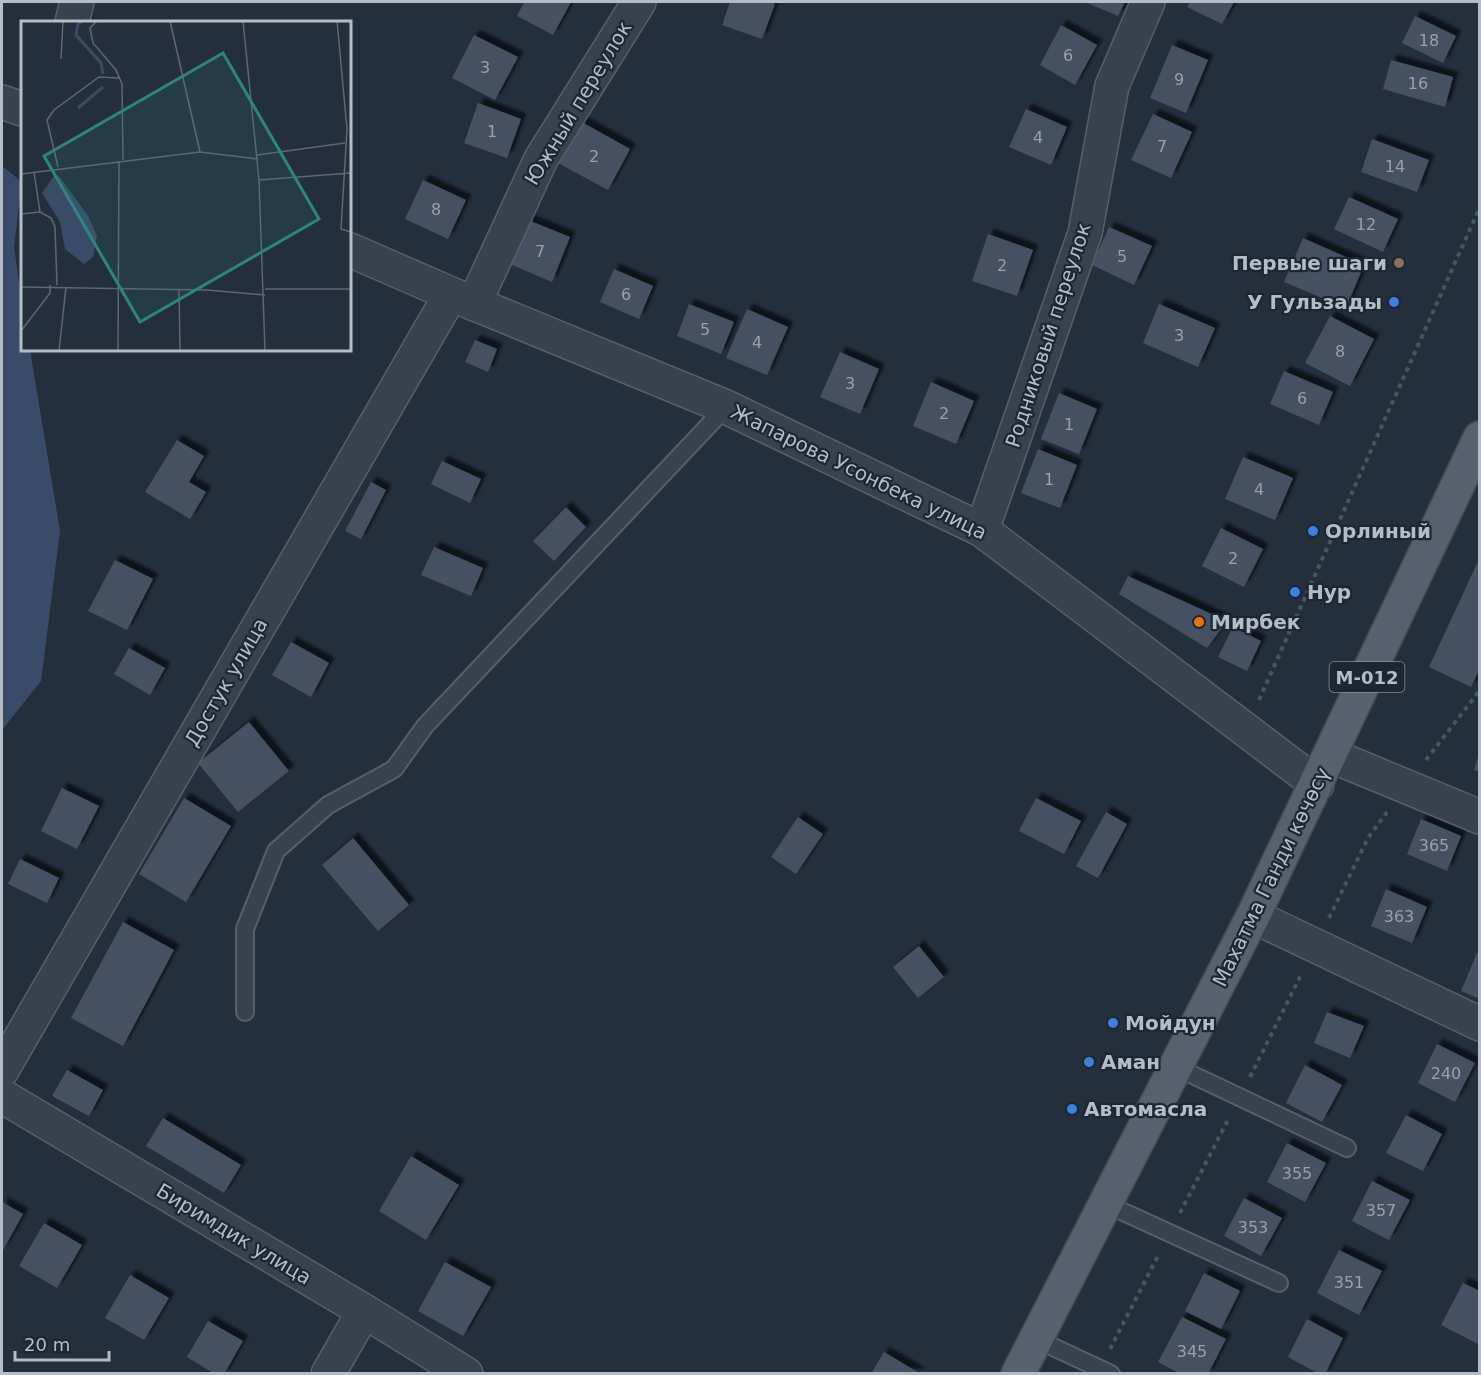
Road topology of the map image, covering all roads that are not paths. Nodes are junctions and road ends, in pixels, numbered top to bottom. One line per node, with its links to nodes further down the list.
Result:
1 (77, 2): 4 (street)
2 (639, 2): 8 (street, Южный переулок)
3 (1148, 2): 11 (street, Родниковый переулок)
4 (72, 21)
5 (2, 102): 6 (street)
6 (21, 109)
7 (351, 250): 8 (street, Жапарова Усонбека улица)
8 (463, 299): 9 (street, Жапарова Усонбека улица); 19 (street, Достук улица)
9 (726, 407): 11 (street, Жапарова Усонбека улица); 16 (lane)
10 (1479, 438): 12 (main road, Махатма Ганди көчөсү / М-012)
11 (982, 530): 13 (street, Жапарова Усонбека улица)
12 (1330, 755): 13 (main road, Махатма Ганди көчөсү / М-012); 14 (street)
13 (1317, 784): 15 (main road, Махатма Ганди көчөсү / М-012)
14 (1479, 817)
15 (1253, 916): 17 (street); 18 (main road, Махатма Ганди көчөсү)
16 (245, 1012)
17 (1479, 1024)
18 (1176, 1067): 21 (lane); 22 (main road, Махатма Ганди көчөсү)
19 (2, 1070)
20 (2, 1096): 24 (street, Биримдик улица)
21 (1347, 1148)
22 (1106, 1204): 23 (lane); 25 (main road, Махатма Ганди көчөсү)
23 (1279, 1283)
24 (364, 1311): 27 (street); 28 (street, Биримдик улица)
25 (1036, 1339): 26 (lane); 29 (main road, Махатма Ганди көчөсү)
26 (1106, 1371)
27 (328, 1374)
28 (466, 1374)
29 (1018, 1374)

